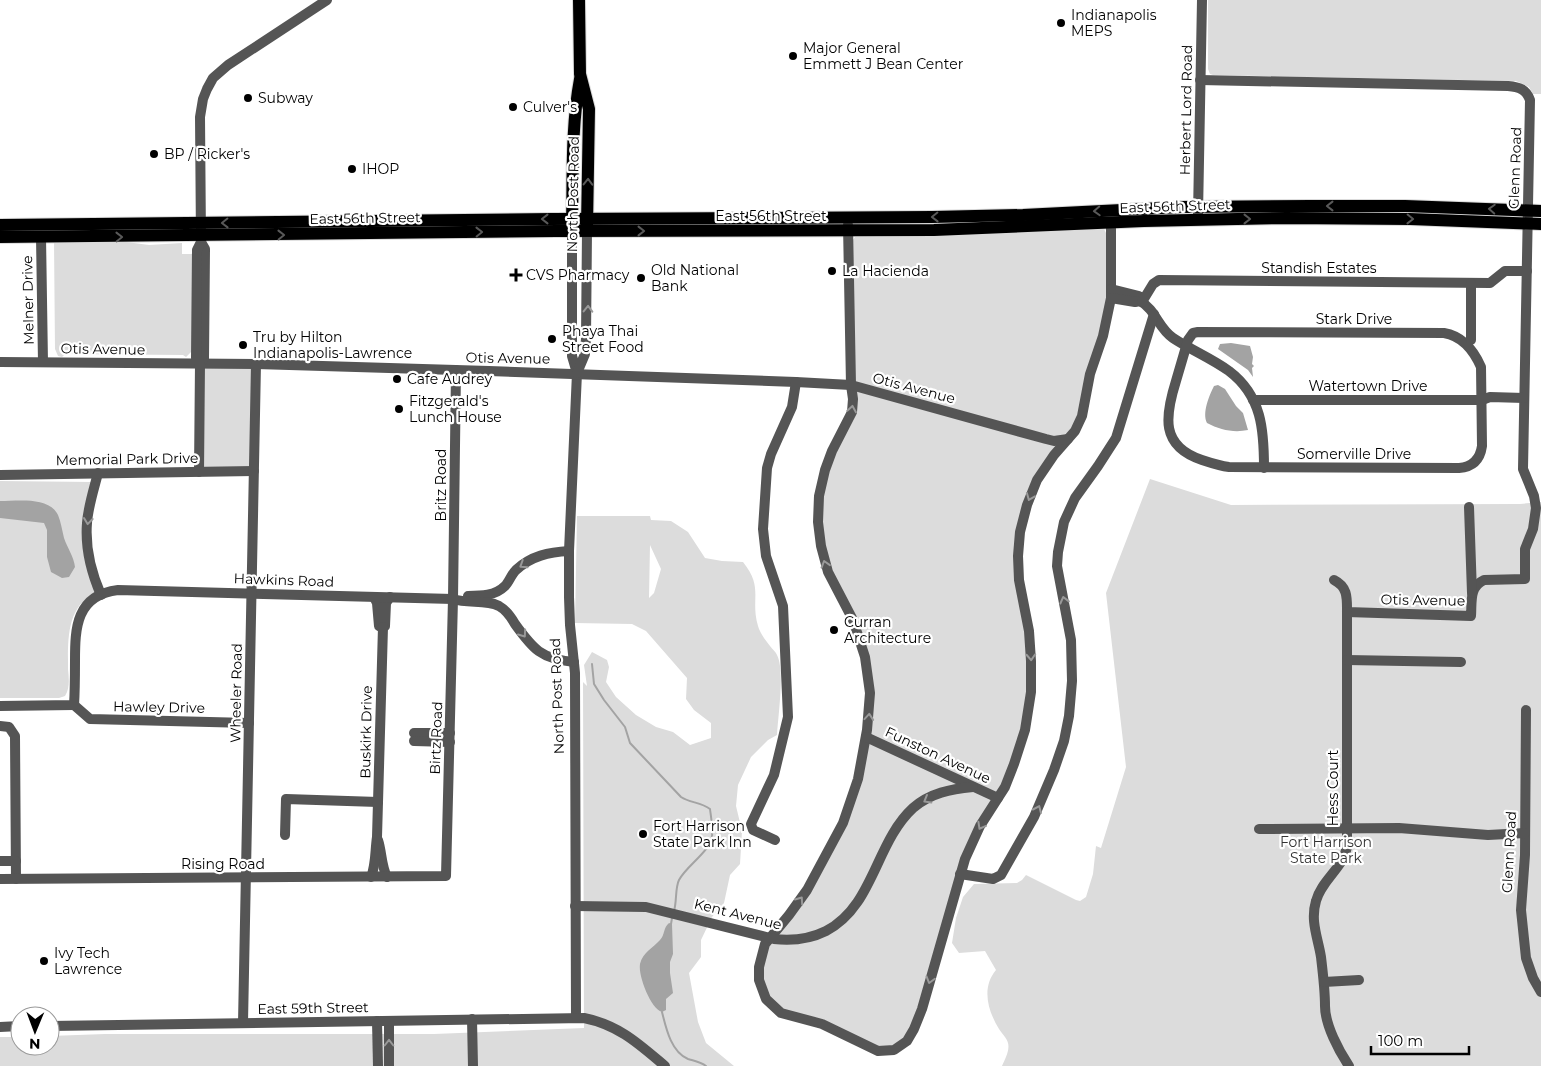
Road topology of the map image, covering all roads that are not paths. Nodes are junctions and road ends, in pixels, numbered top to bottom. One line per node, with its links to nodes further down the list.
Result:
1 (579, 0): 4 (main road, North Post Road)
2 (1202, 0): 5 (street, Herbert Lord Road)
3 (321, 2): 18 (street)
4 (580, 74): 15 (main road, North Post Road); 16 (main road, North Post Road, one-way to 4)
5 (1200, 80): 7 (street, Herbert Lord Road); 8 (street, Glenn Road)
6 (1541, 211): 8 (main road, East 56th Street)
7 (1198, 213): 8 (main road, East 56th Street); 11 (main road, East 56th Street); 16 (main road, East 56th Street, one-way to 16)
8 (1527, 217): 13 (main road, East 56th Street); 23 (street, Glenn Road)
9 (390, 220): 10 (main road, East 56th Street); 18 (main road, East 56th Street, one-way to 18); 20 (main road)
10 (453, 220): 15 (main road, East 56th Street, one-way to 10); 19 (main road)
11 (1111, 223): 17 (main road, East 56th Street); 25 (street)
12 (117, 224): 14 (main road, East 56th Street); 18 (main road, East 56th Street); 22 (main road)
13 (1541, 224)
14 (0, 225)
15 (572, 225): 16 (main road, East 56th Street); 19 (main road, East 56th Street, one-way to 15); 35 (street, North Post Road)
16 (587, 225): 17 (main road, East 56th Street, one-way to 17); 35 (street, North Post Road, one-way to 16)
17 (848, 228): 37 (street)
18 (201, 233): 20 (main road, East 56th Street, one-way to 20); 22 (main road, East 56th Street, one-way to 18); 32 (street)
19 (418, 233): 20 (main road, East 56th Street)
20 (341, 234)
21 (0, 237): 22 (main road, East 56th Street)
22 (41, 237): 31 (street, Melner Drive)
23 (1527, 274): 24 (street, Standish Estates); 40 (street, Glenn Road)
24 (1471, 283): 26 (street, Standish Estates); 28 (street)
25 (1111, 293): 26 (street); 41 (street)
26 (1141, 302): 27 (street)
27 (1154, 314): 29 (street); 83 (street, one-way to 27)
28 (1471, 340)
29 (1186, 346): 38 (street); 39 (street, Stark Drive); 42 (street, Somerville Drive)
30 (0, 362): 31 (street, Otis Avenue)
31 (43, 362): 32 (street, Otis Avenue)
32 (200, 364): 33 (street, Otis Avenue); 43 (street)
33 (256, 364): 34 (street, Otis Avenue); 44 (street, Wheeler Road)
34 (456, 370): 35 (street, Otis Avenue); 57 (street, Britz Road)
35 (577, 373): 36 (street, Otis Avenue); 48 (street, North Post Road)
36 (796, 382): 37 (street, Otis Avenue); 80 (street)
37 (851, 386): 41 (street, Otis Avenue); 70 (street, one-way to 37)
38 (1253, 400): 39 (street, Watertown Drive); 42 (street)
39 (1482, 400): 40 (street, Watertown Drive); 42 (street, Somerville Drive)
40 (1524, 401): 49 (street, Glenn Road)
41 (1068, 439): 73 (street, one-way to 73)
42 (1264, 468)
43 (199, 472): 44 (street, Memorial Park Drive); 45 (street, Memorial Park Drive)
44 (254, 472): 52 (street, Wheeler Road)
45 (98, 473): 46 (street, Memorial Park Drive); 54 (street, one-way to 54)
46 (0, 475)
47 (1470, 507): 53 (street)
48 (569, 551): 51 (street, Hawkins Road, one-way to 51); 62 (street, North Post Road)
49 (1525, 567): 53 (street, Otis Avenue)
50 (1334, 580): 58 (street)
51 (506, 585): 57 (street, Hawkins Road); 59 (street)
52 (252, 593): 54 (street, Hawkins Road); 55 (street, Hawkins Road); 67 (street, Wheeler Road)
53 (1472, 594): 58 (street, Otis Avenue)
54 (101, 595): 64 (street)
55 (374, 597): 56 (street, Hawkins Road); 60 (street, Buskirk Drive)
56 (390, 597): 57 (street, Hawkins Road); 60 (street, Buskirk Drive)
57 (453, 599): 59 (street, Hawkins Road); 71 (street, Birtz Road)
58 (1347, 612): 61 (street, Hess Court)
59 (509, 615): 62 (street, Hawkins Road, one-way to 62)
60 (383, 627): 74 (street, Buskirk Drive)
61 (1347, 660): 63 (street); 75 (street, Hess Court)
62 (574, 662): 90 (street, North Post Road)
63 (1461, 662)
64 (74, 705): 65 (street); 67 (street, Hawley Drive)
65 (0, 706)
66 (1526, 710): 77 (street, Glenn Road)
67 (249, 723): 87 (street, Wheeler Road)
68 (0, 726): 82 (street)
69 (414, 737): 71 (street)
70 (866, 737): 72 (street, Funston Avenue); 91 (street, one-way to 70)
71 (450, 738): 84 (street, Birtz Road)
72 (973, 787): 73 (street, Funston Avenue); 91 (street, Kent Avenue, one-way to 91)
73 (998, 798): 83 (street, one-way to 83)
74 (378, 802): 78 (street); 79 (street, Buskirk Drive)
75 (1347, 828): 76 (street); 77 (street); 93 (street, Hess Court)
76 (1259, 829)
77 (1525, 833): 94 (street, Glenn Road)
78 (284, 834)
79 (377, 837): 85 (street, Buskirk Drive); 86 (street, Buskirk Drive)
80 (775, 840)
81 (0, 861): 82 (street)
82 (16, 861): 89 (street)
83 (960, 874): 91 (street, one-way to 91)
84 (446, 876): 86 (street, Rising Road)
85 (371, 877): 86 (street, Rising Road); 87 (street, Rising Road)
86 (387, 877)
87 (246, 878): 89 (street, Rising Road); 99 (street, Wheeler Road)
88 (0, 879): 89 (street, Rising Road)
89 (16, 879)
90 (575, 906): 91 (street, Kent Avenue); 95 (street, North Post Road)
91 (769, 938)
92 (1360, 980): 93 (street)
93 (1324, 982): 105 (street, Hess Court)
94 (1541, 992)
95 (576, 1018): 96 (street, East 59th Street); 104 (street, East 59th Street)
96 (472, 1020): 98 (street, East 59th Street); 103 (street)
97 (377, 1021): 98 (street, East 59th Street); 99 (street, East 59th Street); 101 (street)
98 (389, 1021): 102 (street, one-way to 98)
99 (243, 1023): 100 (street, East 59th Street)
100 (60, 1026)
101 (378, 1066)
102 (389, 1066)
103 (473, 1066)
104 (665, 1066)
105 (1349, 1066)

